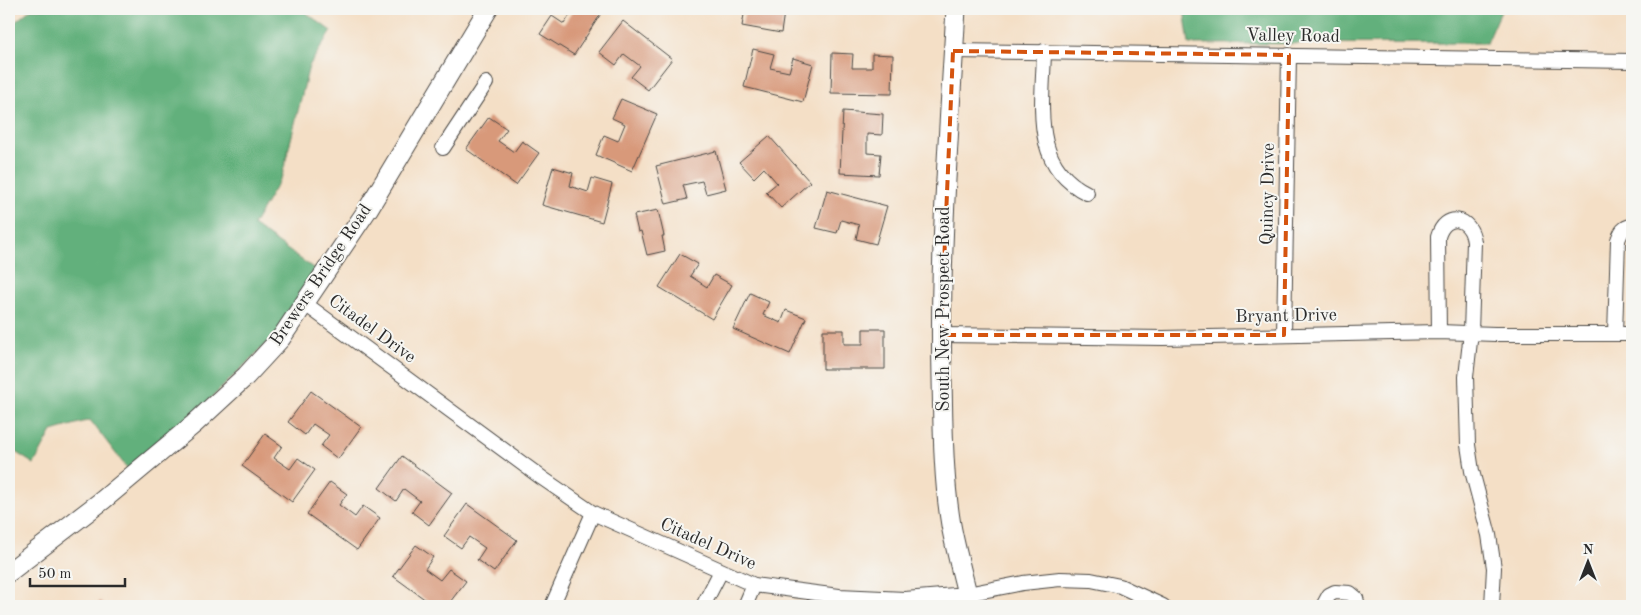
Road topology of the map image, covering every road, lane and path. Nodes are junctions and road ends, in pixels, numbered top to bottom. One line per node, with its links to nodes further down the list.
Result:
1 (488, 9): 11 (street, Brewers Bridge Road)
2 (956, 9): 3 (street, South New Prospect Road)
3 (953, 51): 4 (street, Valley Road); 16 (street, South New Prospect Road)
4 (1044, 51): 5 (street, Valley Road); 9 (street)
5 (1289, 55): 6 (street, Valley Road); 17 (street, Quincy Drive)
6 (1632, 61)
7 (486, 83): 8 (street)
8 (444, 148)
9 (1087, 193)
10 (1632, 226): 14 (street)
11 (304, 303): 18 (street, Citadel Drive); 20 (street, Brewers Bridge Road)
12 (1439, 332): 13 (street, Bryant Drive); 13 (street); 17 (street, Bryant Drive)
13 (1471, 332): 14 (street, Bryant Drive); 30 (street)
14 (1615, 334): 15 (street, Bryant Drive)
15 (1632, 334)
16 (941, 335): 17 (street, Bryant Drive); 22 (street, South New Prospect Road)
17 (1284, 335)
18 (593, 513): 19 (street, Citadel Drive); 24 (street)
19 (722, 571): 21 (street, Citadel Drive); 25 (street)
20 (9, 572)
21 (754, 585): 23 (street, Citadel Drive); 26 (street)
22 (969, 600): 23 (street, Citadel Drive); 27 (street, Citadel Drive)
23 (884, 603)
24 (552, 606)
25 (703, 606)
26 (745, 606)
27 (1162, 606)
28 (1323, 606): 29 (street)
29 (1358, 606)
30 (1492, 606)

